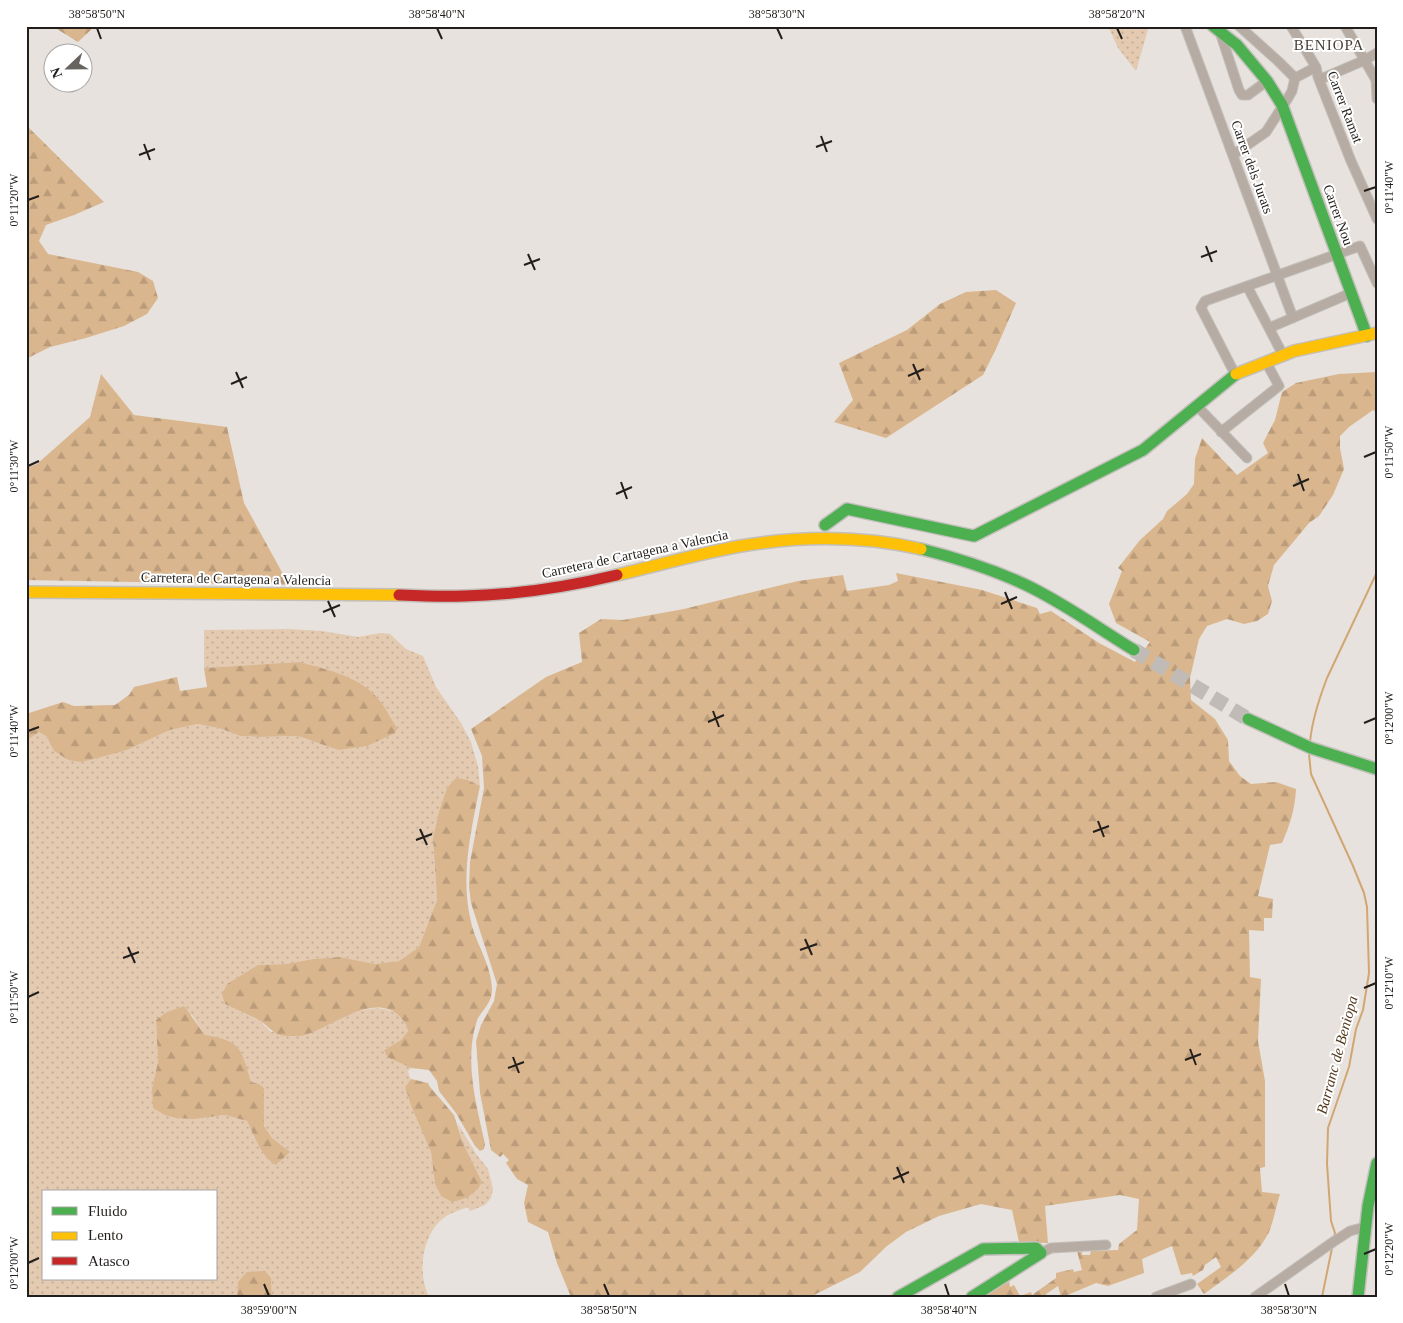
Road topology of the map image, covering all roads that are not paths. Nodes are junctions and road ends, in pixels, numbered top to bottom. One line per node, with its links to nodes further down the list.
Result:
1 (1184, 26): 14 (street, Carrer dels Jurats)
2 (1239, 26): 10 (street)
3 (1290, 26): 8 (street)
4 (1345, 26): 7 (street)
5 (1216, 29): 11 (main road, Carrer Nou); 11 (street)
6 (1377, 53): 7 (street)
7 (1365, 60): 9 (street); 12 (street)
8 (1316, 67): 9 (street, Carrer Ramat); 10 (street)
9 (1318, 77): 15 (street, Carrer Ramat)
10 (1295, 78): 13 (street)
11 (1267, 81): 13 (main road, Carrer Nou)
12 (1377, 99)
13 (1282, 105): 14 (street); 16 (main road, Carrer Nou)
14 (1233, 155): 18 (street, Carrer dels Jurats)
15 (1375, 213)
16 (1337, 254): 17 (street); 18 (street); 21 (main road, Carrer Nou)
17 (1374, 269): 19 (street)
18 (1277, 276): 20 (street); 22 (street, Carrer dels Jurats)
19 (1377, 283)
20 (1247, 286): 23 (street); 27 (street)
21 (1351, 293): 22 (street); 24 (main road, Carrer Nou)
22 (1293, 318): 23 (street)
23 (1269, 328): 25 (street)
24 (1372, 334): 25 (main road)
25 (1283, 355): 26 (main road)
26 (1266, 362): 27 (main road); 29 (street)
27 (1235, 374): 28 (main road)
28 (1197, 406): 29 (street); 31 (main road)
29 (1221, 432): 30 (street)
30 (1247, 458)
31 (825, 525)
32 (26, 592): 33 (main road, Carretera de Cartagena a Valencia)
33 (1134, 650)
34 (1248, 719): 35 (main road)
35 (1375, 772)
36 (1377, 1163): 37 (main road)
37 (1365, 1227): 44 (street); 45 (main road)
38 (1106, 1245): 39 (street)
39 (1042, 1253): 41 (main road); 42 (main road)
40 (1191, 1284): 43 (street)
41 (898, 1297)
42 (972, 1297)
43 (1156, 1297)
44 (1255, 1297)
45 (1358, 1297)

